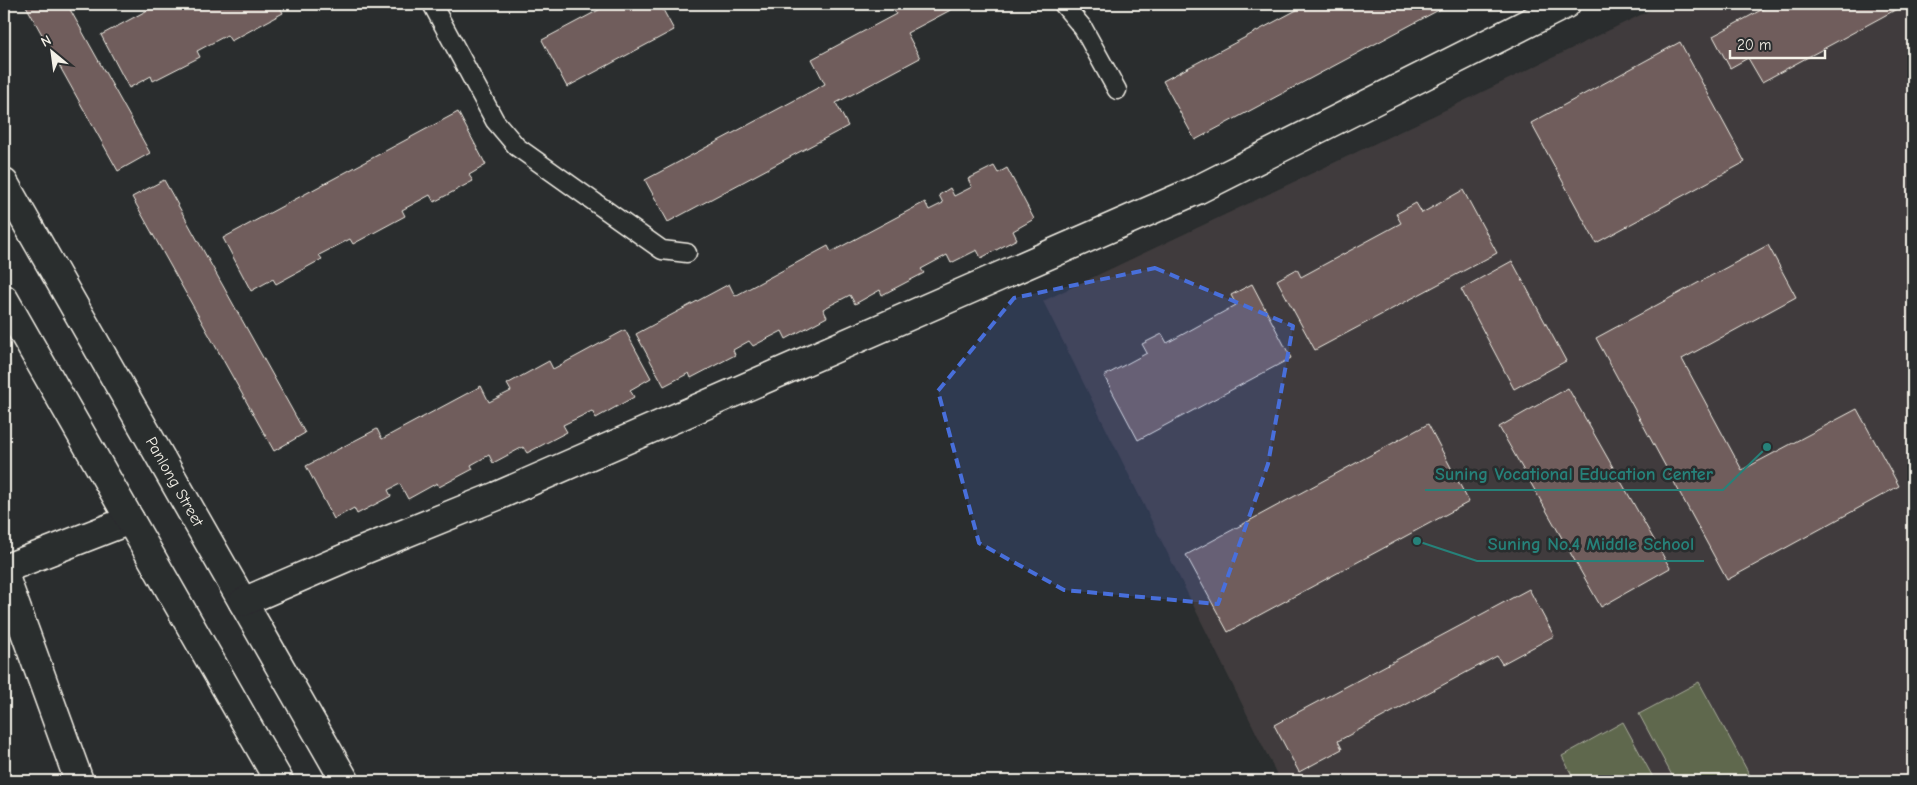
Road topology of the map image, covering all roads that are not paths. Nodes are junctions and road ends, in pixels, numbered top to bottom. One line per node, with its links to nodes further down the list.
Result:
1 (432, 4): 6 (lane)
2 (1063, 4): 4 (lane)
3 (1566, 4): 11 (street)
4 (1117, 90)
5 (4, 183): 11 (street, Panlong Street)
6 (687, 253)
7 (4, 299): 8 (street)
8 (130, 520): 9 (street); 13 (street)
9 (4, 569)
10 (4, 574): 12 (street)
11 (244, 602): 14 (street, Panlong Street)
12 (80, 781)
13 (279, 781)
14 (345, 781)

